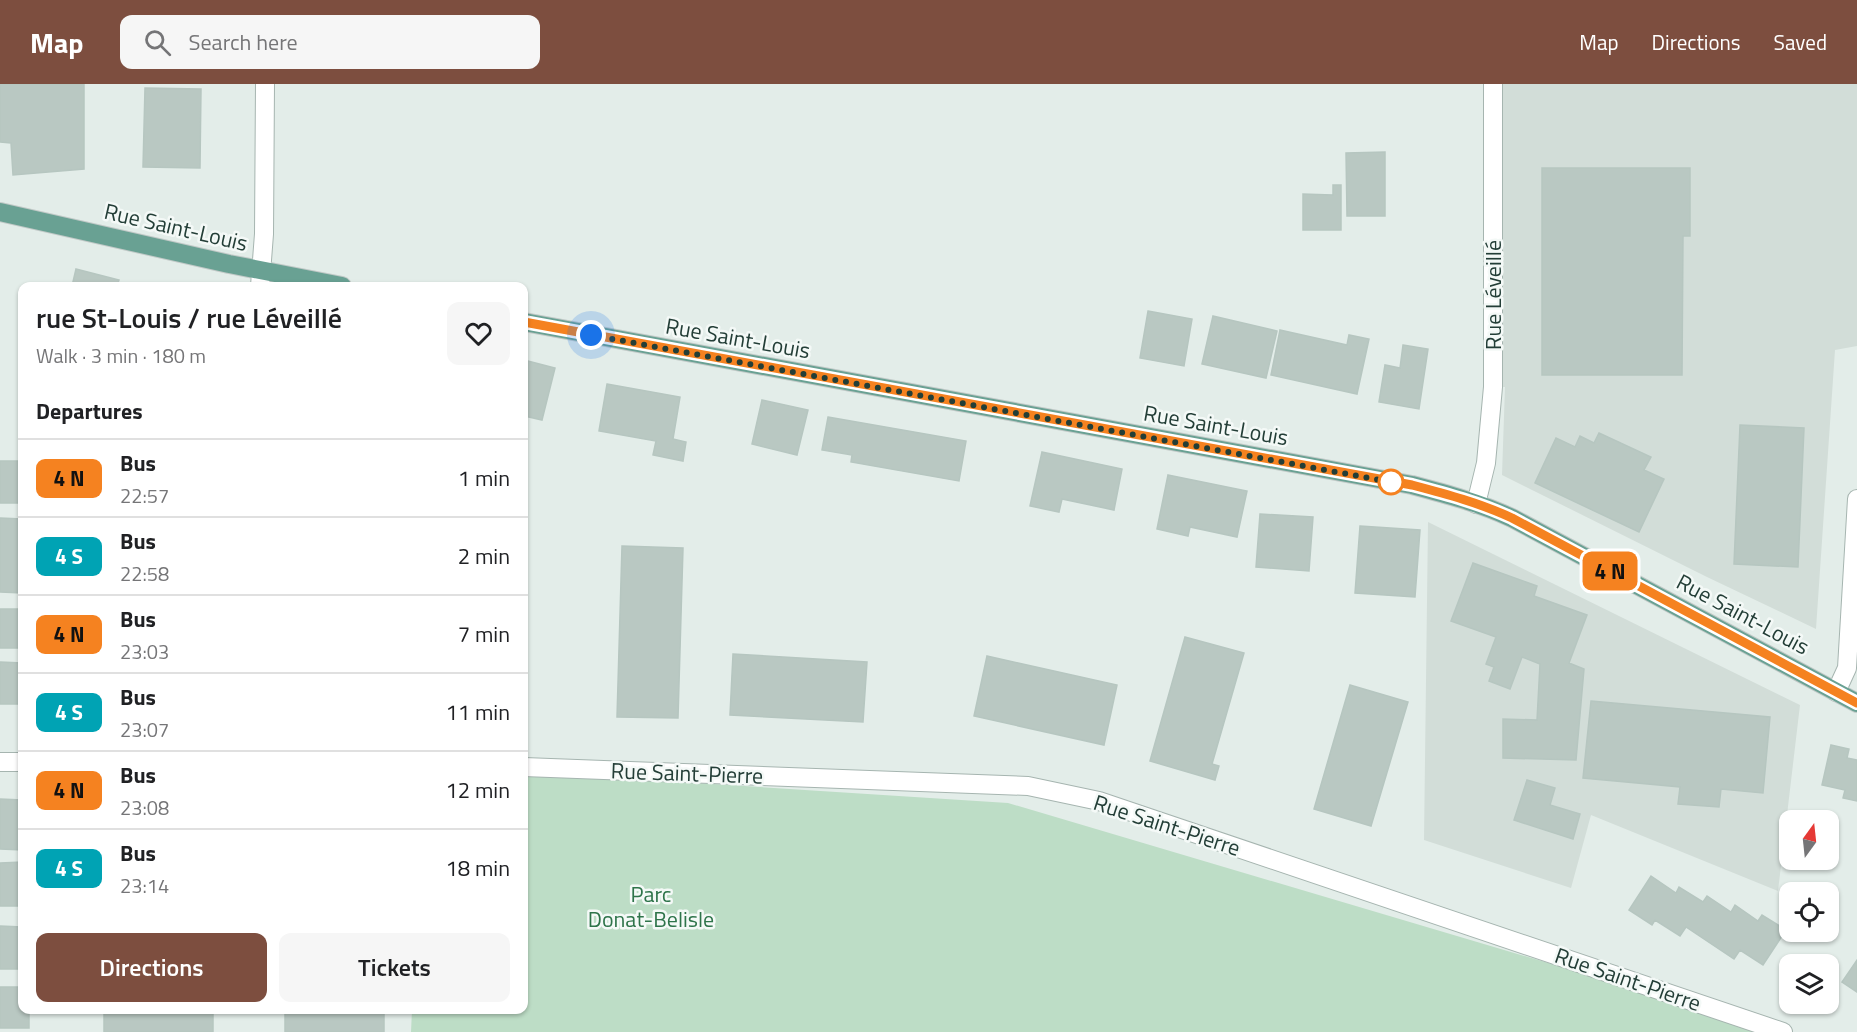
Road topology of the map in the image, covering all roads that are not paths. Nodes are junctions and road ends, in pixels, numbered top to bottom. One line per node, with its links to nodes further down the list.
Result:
1 (266, 84): 4 (street)
2 (1494, 84): 8 (street, Rue Léveillé)
3 (0, 212): 4 (main road, Rue Saint-Louis)
4 (261, 278): 5 (main road, Rue Saint-Louis)
5 (302, 282)
6 (528, 323): 8 (main road, Rue Saint-Louis)
7 (1857, 499): 9 (street)
8 (1476, 504): 9 (main road, Rue Saint-Louis)
9 (1836, 692): 10 (main road, Rue Saint-Louis)
10 (1857, 703)
11 (0, 762): 12 (street)
12 (18, 762)
13 (528, 767): 14 (street, Rue Saint-Pierre)
14 (1783, 1032)

